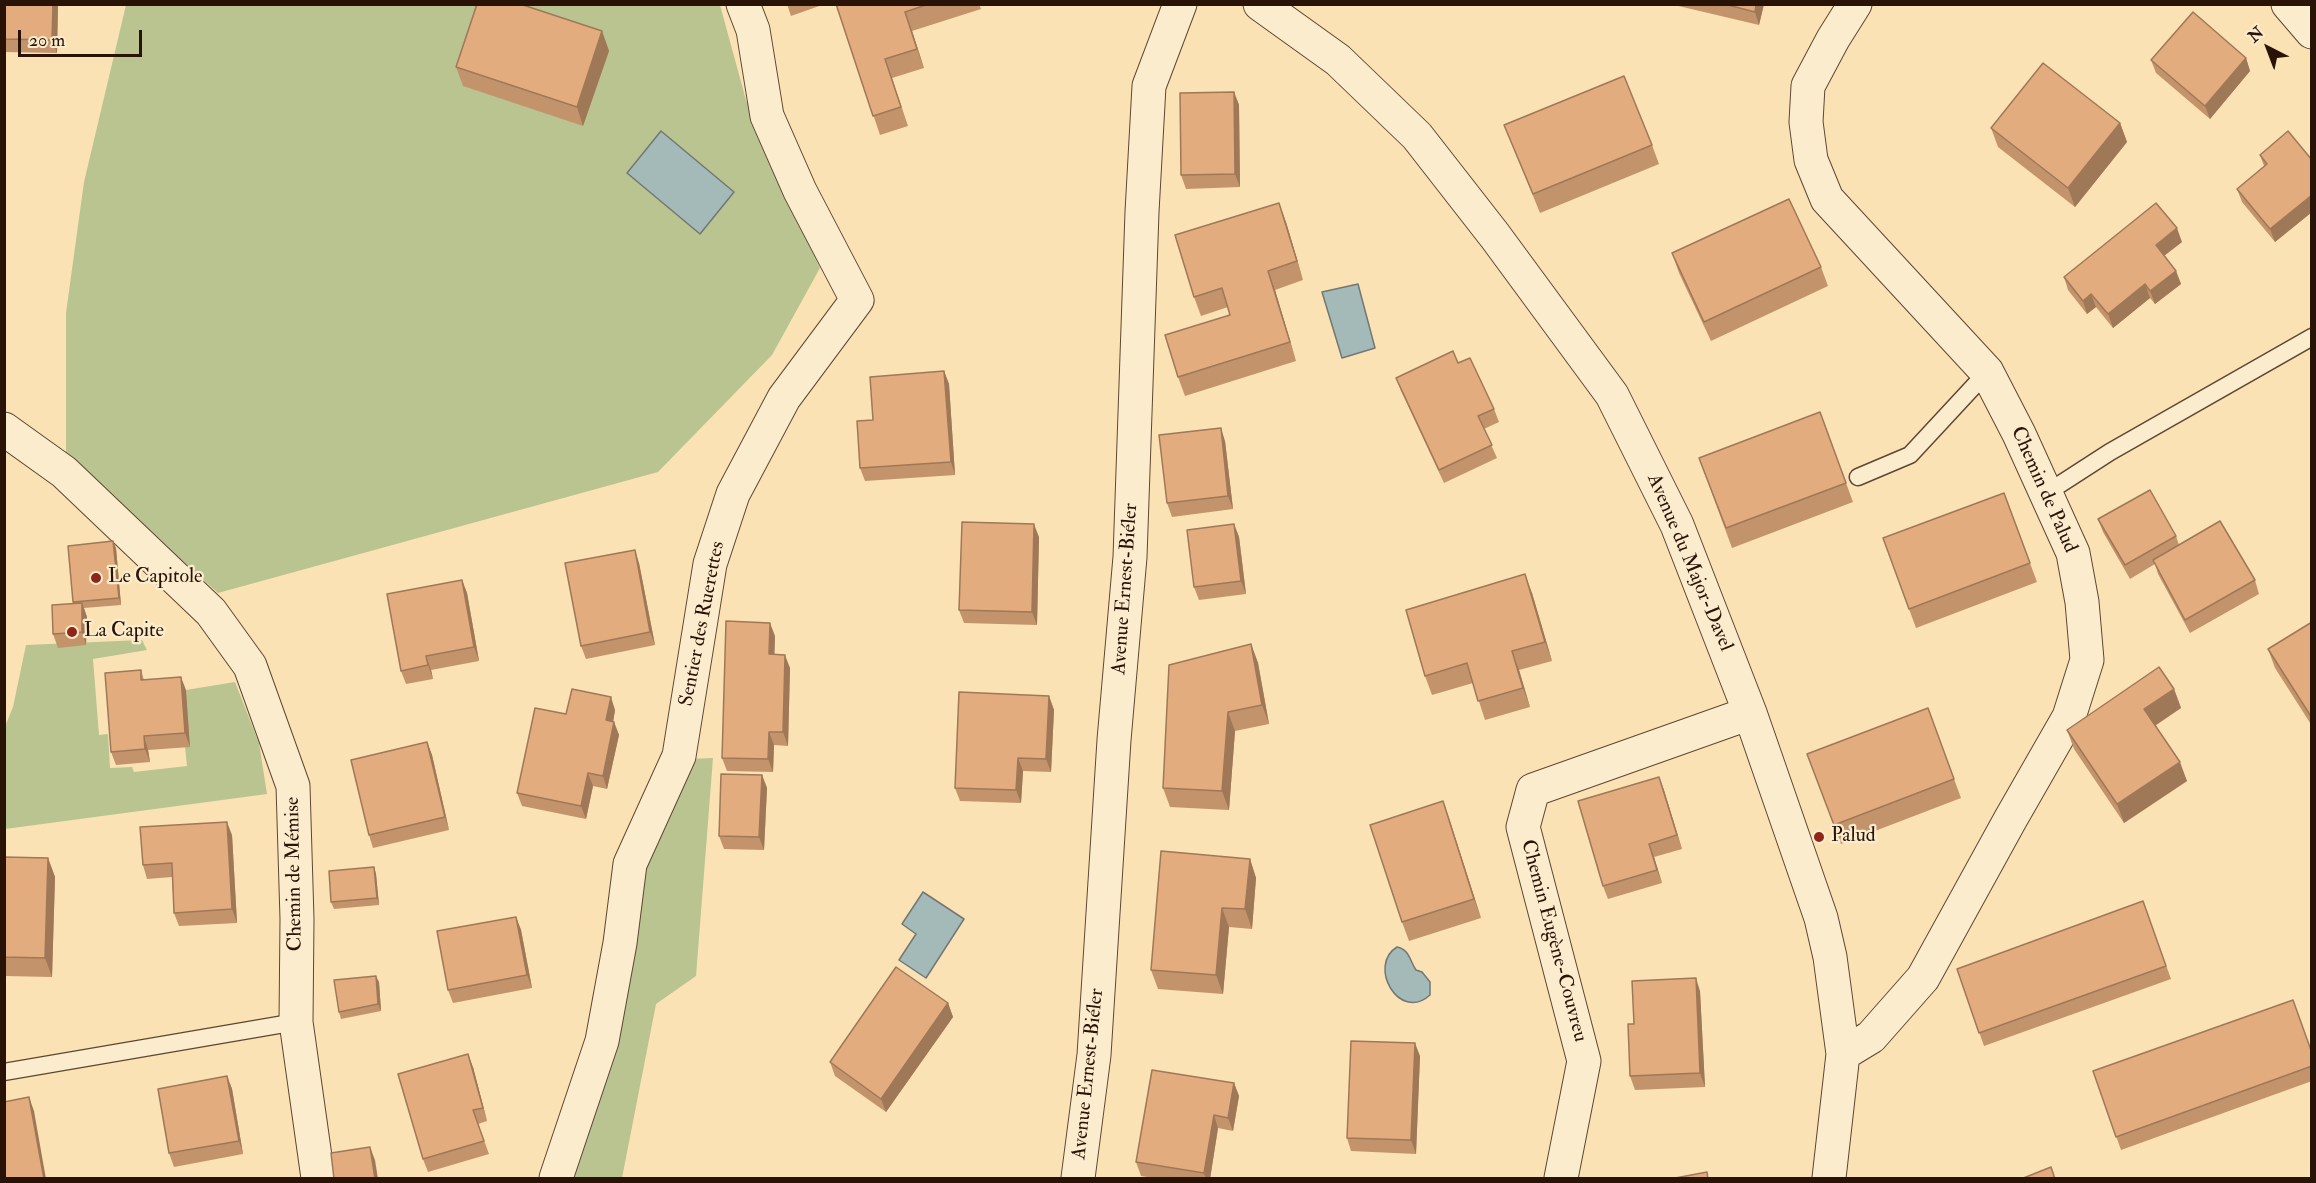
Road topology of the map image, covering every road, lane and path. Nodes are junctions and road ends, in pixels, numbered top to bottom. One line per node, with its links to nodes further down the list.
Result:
1 (743, 4): 17 (street, Sentier des Ruerettes)
2 (1180, 4): 18 (street, Avenue Ernest-Biéler)
3 (1260, 4): 12 (street, Avenue du Major-Davel)
4 (1855, 4): 8 (street, Chemin de Palud)
5 (2288, 4): 6 (street)
6 (2312, 32)
7 (2312, 337): 11 (lane)
8 (1987, 372): 10 (lane); 11 (street, Chemin de Palud)
9 (4, 429): 13 (street, Chemin de Mémise)
10 (1858, 477)
11 (2045, 494): 14 (street, Chemin de Palud)
12 (1750, 712): 14 (street, Avenue du Major-Davel); 19 (street, Chemin Eugène-Couvreu)
13 (296, 1022): 15 (lane); 16 (street, Chemin de Mémise)
14 (1843, 1054): 20 (street, Avenue du Major-Davel)
15 (4, 1072)
16 (318, 1179)
17 (556, 1179)
18 (1078, 1179)
19 (1561, 1179)
20 (1828, 1179)

